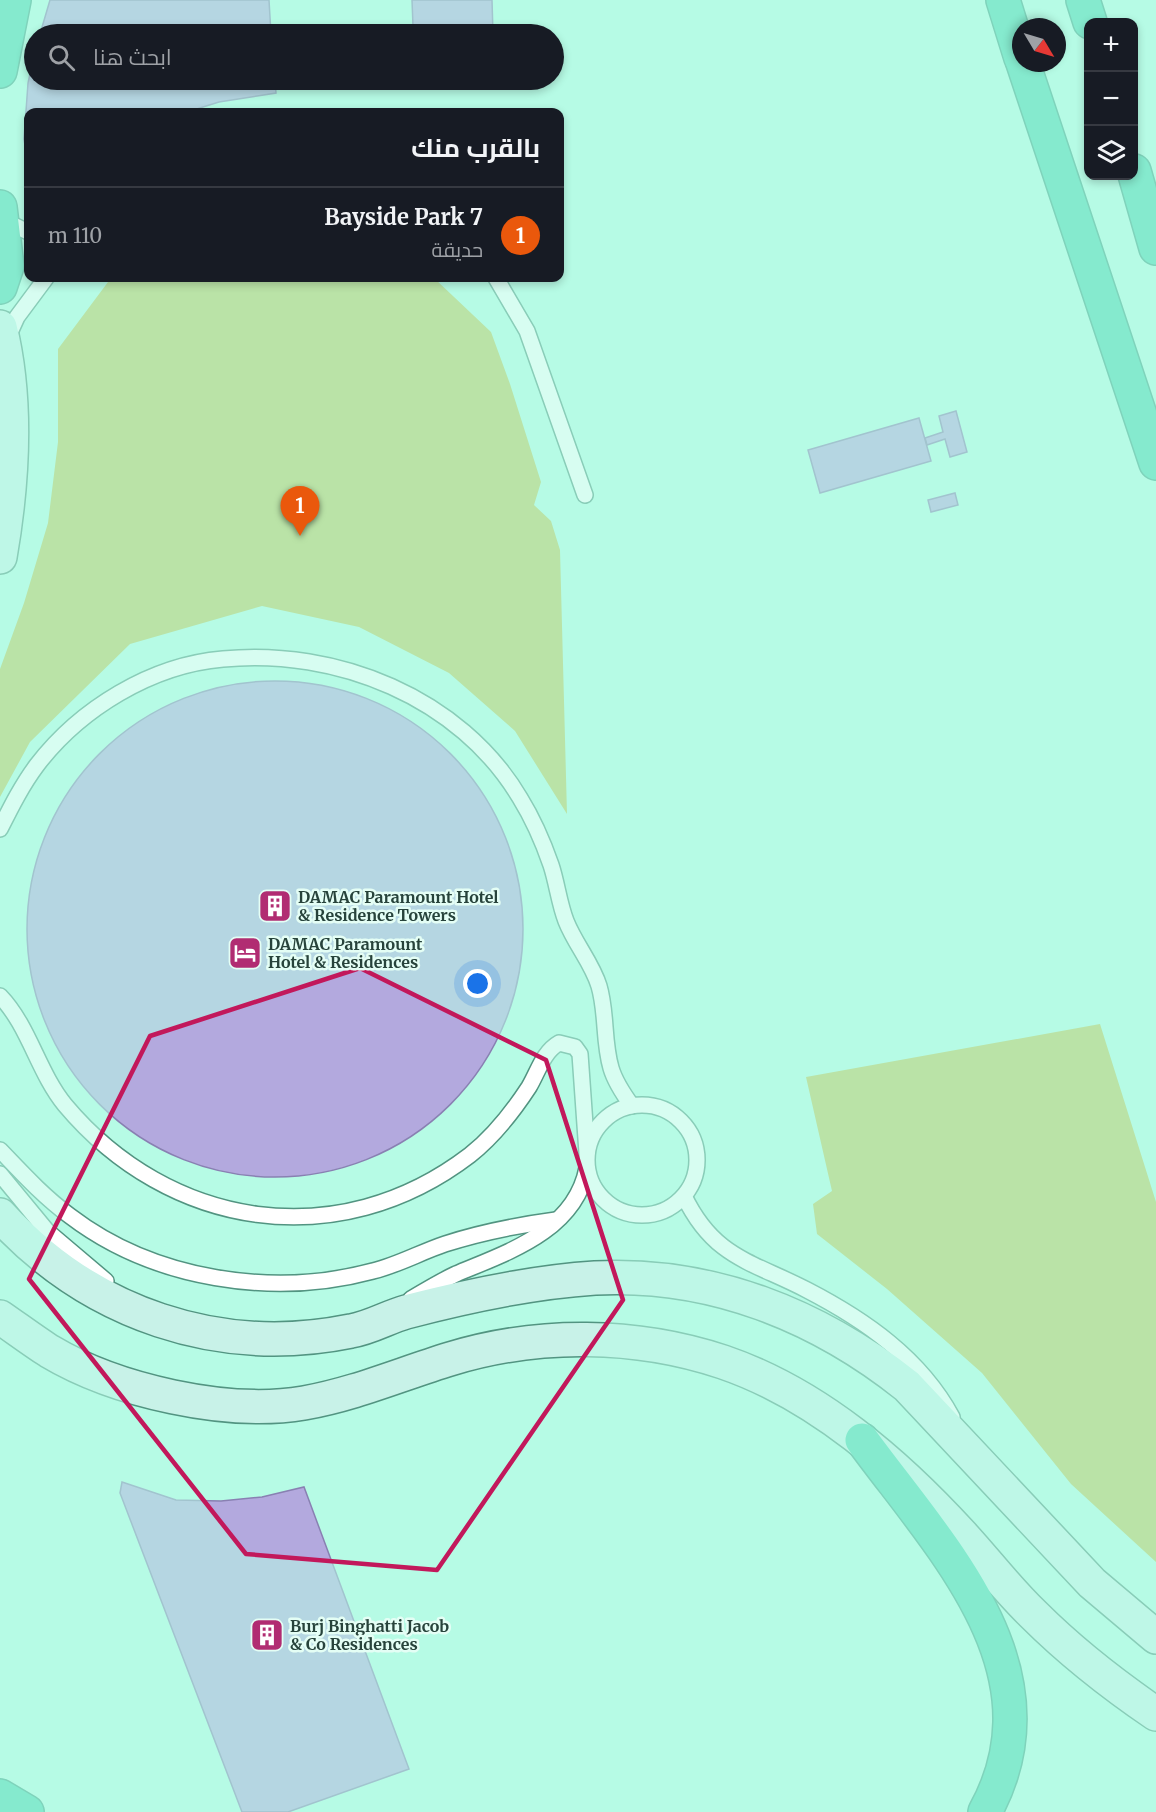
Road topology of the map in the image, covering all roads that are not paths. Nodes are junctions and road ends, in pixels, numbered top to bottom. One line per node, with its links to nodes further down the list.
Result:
1 (14, 0): 6 (highway)
2 (1002, 0): 5 (highway)
3 (1083, 0): 4 (highway)
4 (1089, 18)
5 (1012, 31)
6 (0, 71)
7 (1026, 72): 15 (highway)
8 (1137, 180): 10 (highway)
9 (10, 219): 13 (highway)
10 (1156, 248)
11 (43, 282): 14 (lane)
12 (498, 282): 16 (lane)
13 (0, 287)
14 (2, 335): 17 (street)
15 (1156, 463)
16 (585, 495)
17 (0, 557)
18 (0, 829): 20 (lane)
19 (0, 996): 22 (lane)
20 (632, 1106): 22 (lane); 24 (lane)
21 (0, 1150): 26 (lane)
22 (587, 1159): 24 (lane); 26 (lane)
23 (0, 1174): 28 (lane)
24 (684, 1196): 31 (lane)
25 (0, 1215): 28 (street)
26 (556, 1220): 29 (lane)
27 (0, 1317): 30 (street)
28 (156, 1321): 29 (street)
29 (354, 1331): 31 (street)
30 (862, 1440): 33 (street); 36 (highway)
31 (965, 1447): 32 (street)
32 (1156, 1638)
33 (1156, 1714)
34 (0, 1796): 35 (highway)
35 (27, 1812)
36 (985, 1812)

